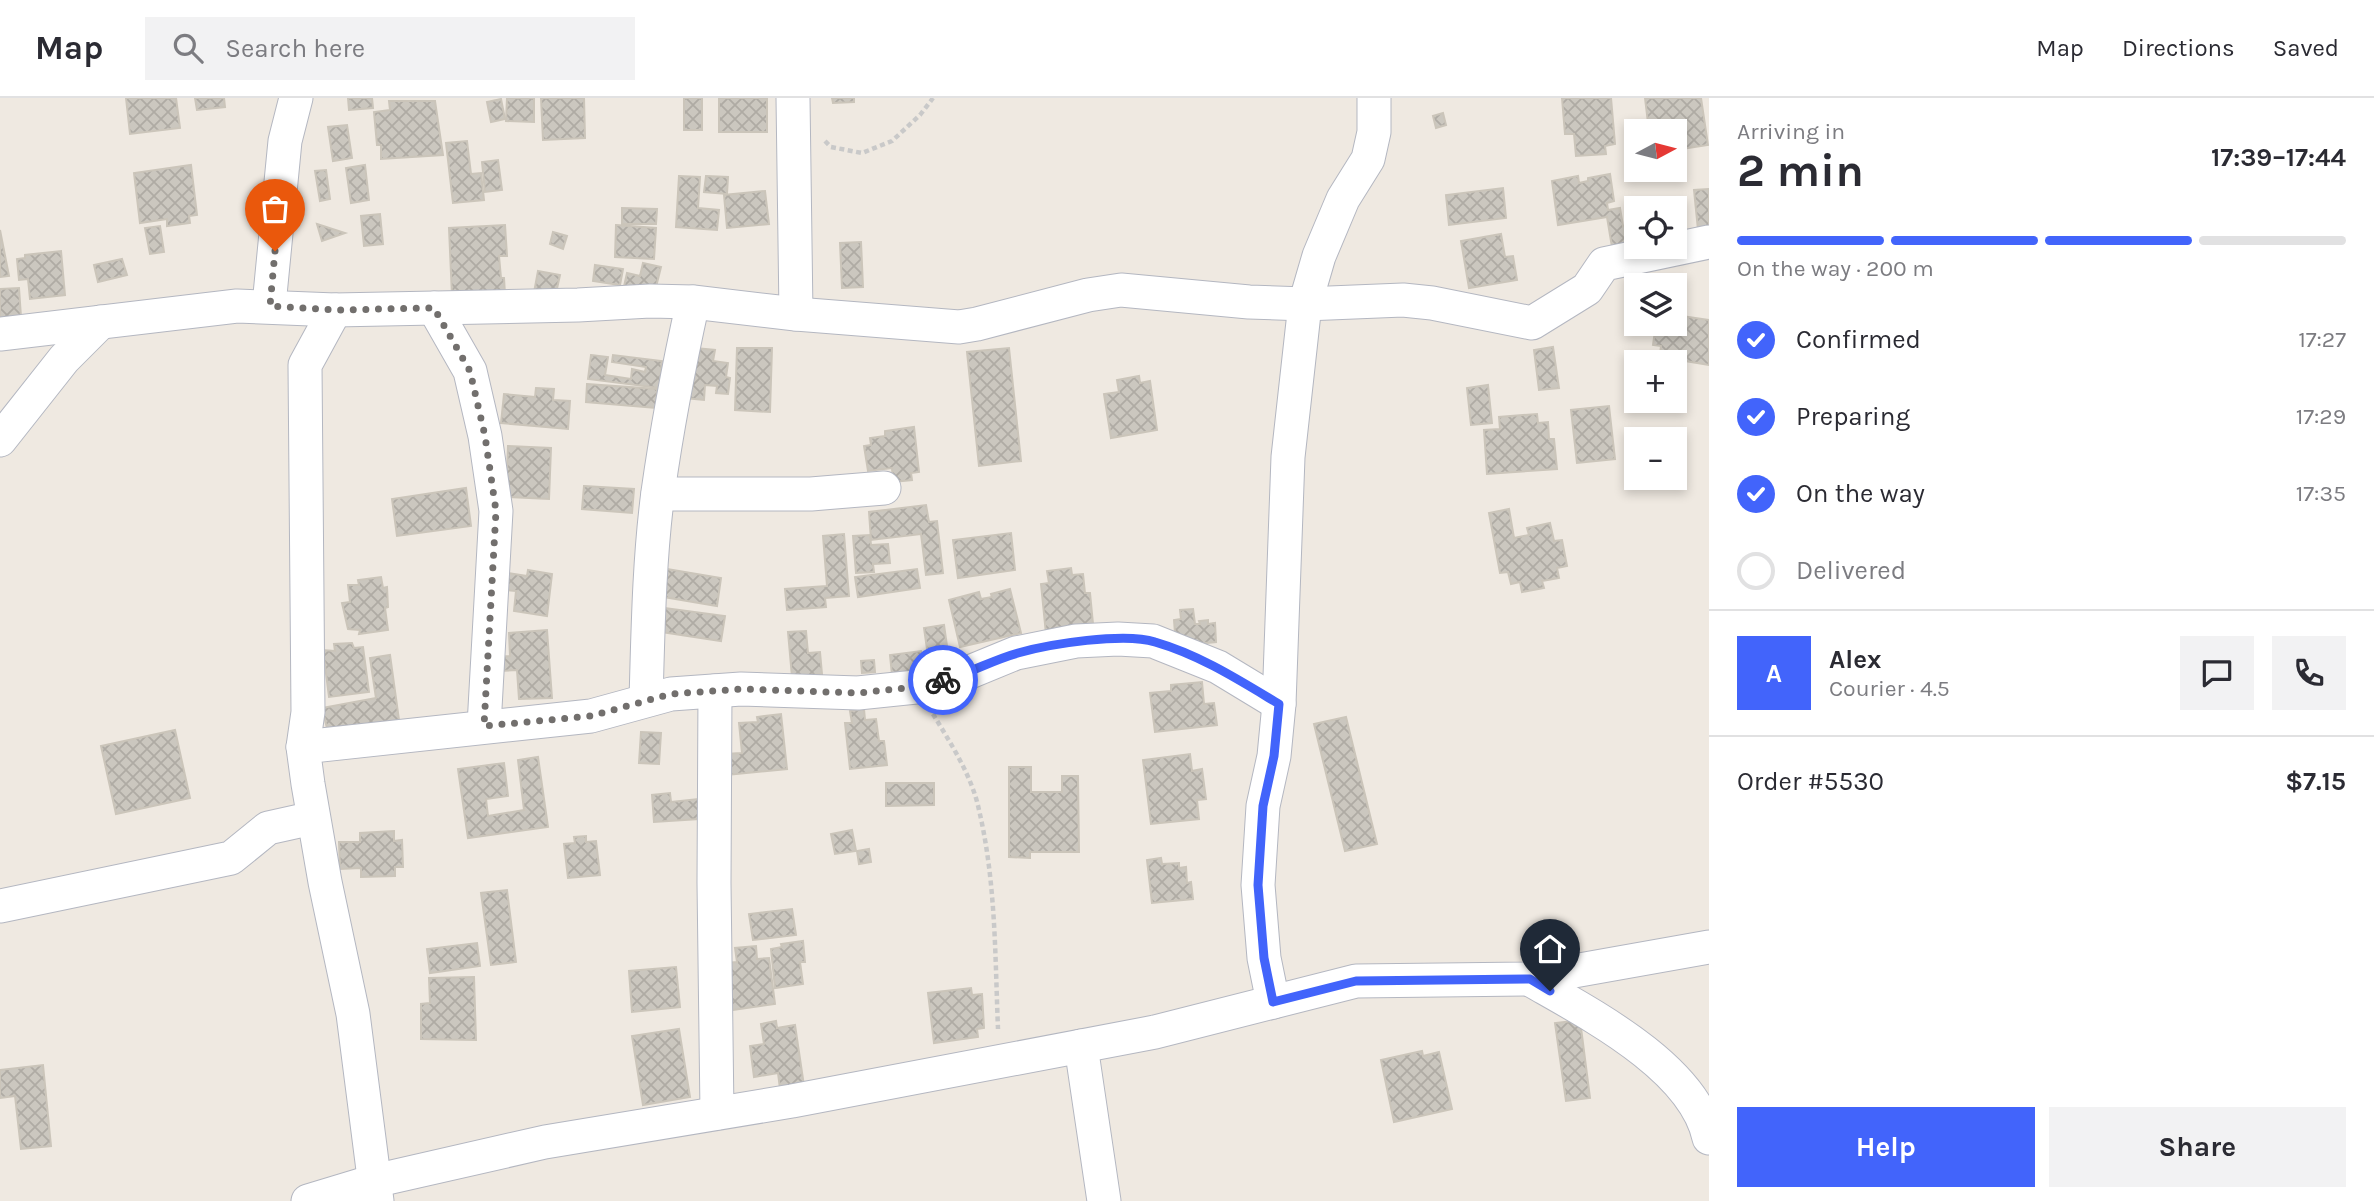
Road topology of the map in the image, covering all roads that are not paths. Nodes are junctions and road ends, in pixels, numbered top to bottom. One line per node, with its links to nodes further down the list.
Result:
1 (296, 98): 7 (street)
2 (1374, 98): 6 (street)
3 (793, 104): 10 (street)
4 (1709, 242): 6 (street)
5 (693, 302): 8 (street); 10 (street); 15 (street)
6 (1305, 304): 10 (street); 18 (street)
7 (270, 306): 9 (street); 11 (street)
8 (434, 308): 9 (street); 19 (street)
9 (335, 310): 20 (street)
10 (796, 314)
11 (101, 322): 12 (street); 13 (street)
12 (0, 334)
13 (0, 440)
14 (884, 488): 15 (street)
15 (658, 494): 17 (street)
16 (715, 691): 17 (street); 18 (street); 27 (street)
17 (646, 700): 19 (street)
18 (1279, 704): 25 (street)
19 (484, 726): 20 (street)
20 (303, 747): 21 (street)
21 (313, 818): 22 (street); 29 (street)
22 (0, 906)
23 (1709, 947): 24 (street)
24 (1530, 979): 25 (street); 28 (street)
25 (1273, 1002): 26 (street)
26 (1081, 1046): 27 (street); 31 (street)
27 (717, 1113): 29 (street)
28 (1709, 1138)
29 (375, 1191): 30 (street)
30 (308, 1201)
31 (1104, 1201)

